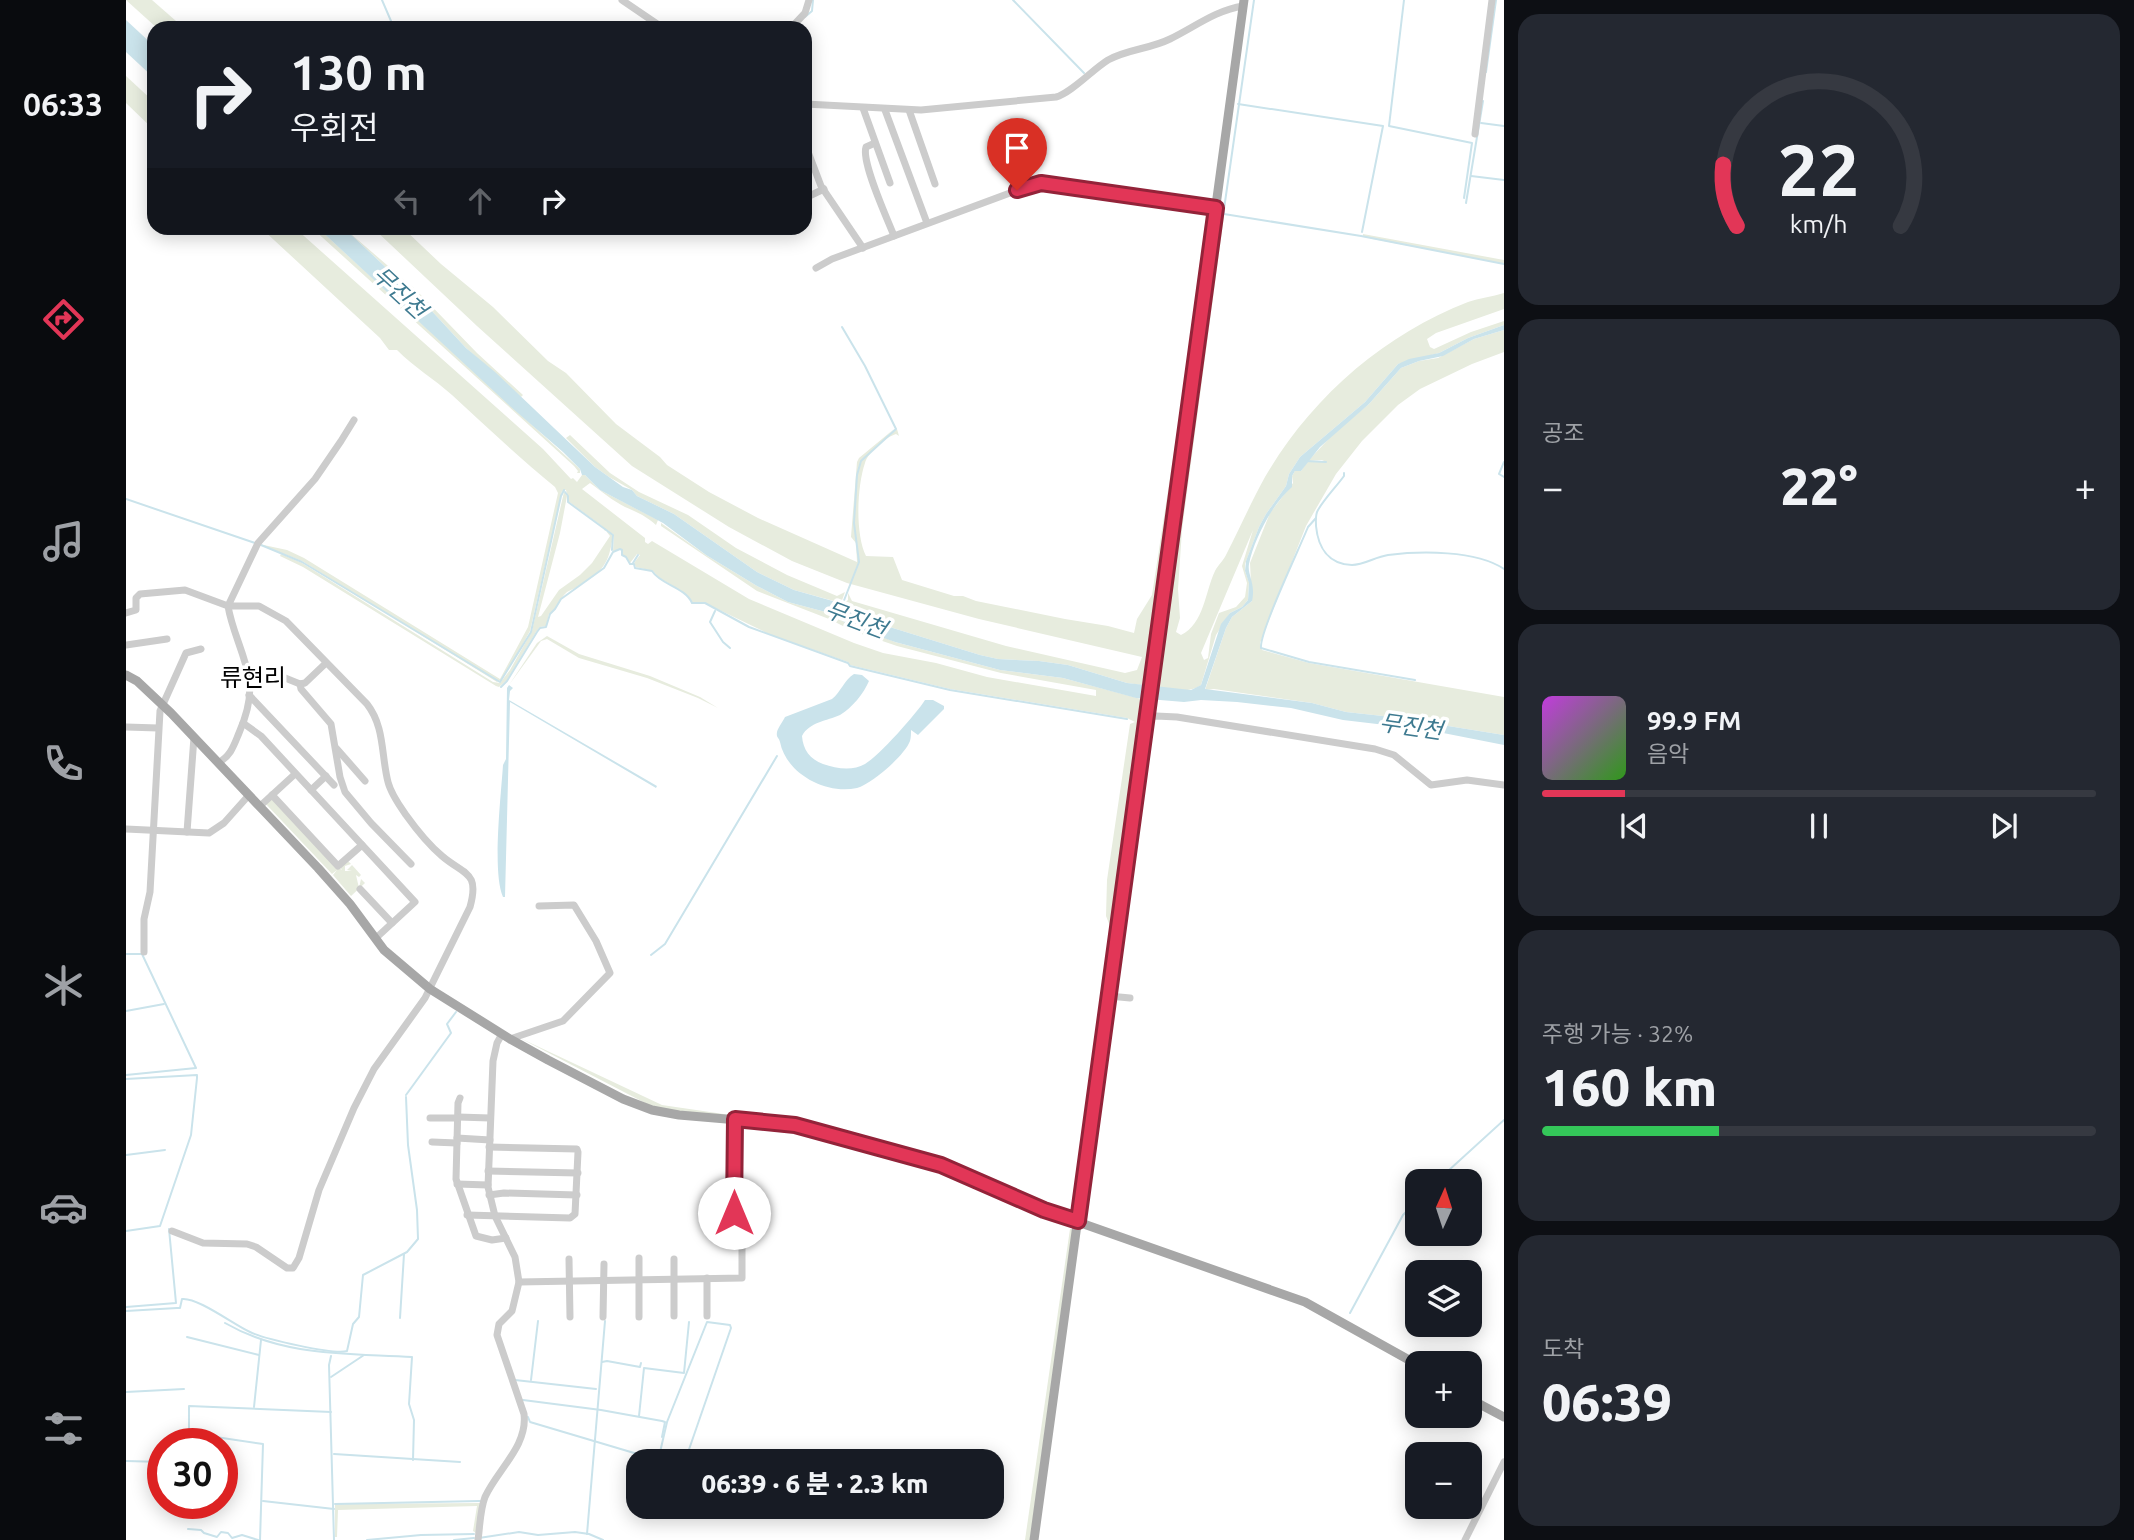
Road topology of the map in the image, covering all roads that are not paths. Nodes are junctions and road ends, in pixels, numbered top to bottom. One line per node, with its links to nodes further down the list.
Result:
1 (622, 0): 5 (street)
2 (810, 0): 6 (street)
3 (1492, 0): 11 (street)
4 (1243, 3): 10 (street); 18 (main road)
5 (653, 21)
6 (798, 21)
7 (812, 104): 8 (street)
8 (863, 108): 9 (street); 12 (street)
9 (885, 110): 10 (street); 19 (street)
10 (909, 110): 15 (street)
11 (1475, 134)
12 (875, 143): 14 (street); 20 (street)
13 (812, 161): 16 (street)
14 (890, 183)
15 (935, 184)
16 (824, 189): 17 (street); 21 (street)
17 (812, 195)
18 (1216, 208): 19 (street); 35 (main road)
19 (928, 223): 20 (street)
20 (894, 236): 21 (street)
21 (863, 248): 22 (street)
22 (816, 268)
23 (354, 420): 24 (street)
24 (228, 606): 25 (street); 29 (street); 31 (street)
25 (126, 613)
26 (167, 639): 27 (street)
27 (126, 645)
28 (201, 649): 34 (street)
29 (326, 663): 32 (street); 61 (street)
30 (126, 675): 34 (main road)
31 (249, 678): 32 (street); 33 (street)
32 (300, 684): 40 (street)
33 (249, 695): 36 (street); 43 (street)
34 (162, 705): 38 (street); 39 (main road)
35 (1147, 715): 46 (street); 62 (main road)
36 (243, 723): 41 (street); 42 (street)
37 (126, 727): 38 (street)
38 (158, 728): 52 (street)
39 (194, 737): 41 (main road); 53 (street)
40 (337, 748): 44 (street); 55 (street)
41 (218, 763): 49 (main road)
42 (295, 774): 47 (street); 48 (street)
43 (326, 776): 45 (street); 47 (street)
44 (365, 781)
45 (334, 785)
46 (1504, 785)
47 (311, 790): 54 (street)
48 (272, 795): 50 (street); 54 (street)
49 (249, 796): 50 (main road); 53 (street)
50 (259, 807): 59 (main road)
51 (126, 829): 52 (street)
52 (152, 830): 53 (street); 60 (street)
53 (187, 832)
54 (362, 845): 58 (street)
55 (411, 864)
56 (360, 889): 58 (street)
57 (539, 906): 64 (street)
58 (392, 923): 59 (street)
59 (376, 938): 61 (main road)
60 (144, 952)
61 (430, 989): 64 (main road); 82 (street)
62 (1109, 996): 63 (street); 81 (main road)
63 (1130, 998)
64 (506, 1036): 68 (street); 69 (main road)
65 (460, 1098): 67 (street)
66 (430, 1118): 67 (street)
67 (458, 1118): 68 (street); 70 (street)
68 (490, 1118): 72 (street)
69 (735, 1119): 81 (main road); 88 (street)
70 (457, 1141): 71 (street); 72 (street); 75 (street)
71 (432, 1142)
72 (489, 1143): 73 (street); 74 (street)
73 (488, 1171): 74 (street); 76 (street)
74 (578, 1174): 78 (street)
75 (457, 1184): 76 (street); 79 (street)
76 (488, 1185): 77 (street)
77 (489, 1195): 78 (street); 80 (street)
78 (577, 1195): 80 (street)
79 (467, 1215): 80 (street); 83 (street)
80 (495, 1216): 83 (street)
81 (1078, 1221): 99 (main road); 104 (main road)
82 (172, 1231)
83 (506, 1238): 93 (street)
84 (639, 1258): 91 (street)
85 (569, 1259): 92 (street)
86 (674, 1259): 89 (street)
87 (604, 1264): 90 (street)
88 (707, 1278): 89 (street); 95 (street)
89 (674, 1279): 91 (street); 94 (street)
90 (604, 1280): 91 (street); 92 (street); 97 (street)
91 (639, 1280): 98 (street)
92 (570, 1281): 93 (street); 96 (street)
93 (519, 1282): 103 (street)
94 (674, 1316)
95 (707, 1316)
96 (570, 1317)
97 (603, 1317)
98 (639, 1317)
99 (1405, 1358)
100 (1482, 1405): 101 (main road)
101 (1504, 1417)
102 (1504, 1462): 105 (street)
103 (478, 1539)
104 (1034, 1540)
105 (1465, 1540)

